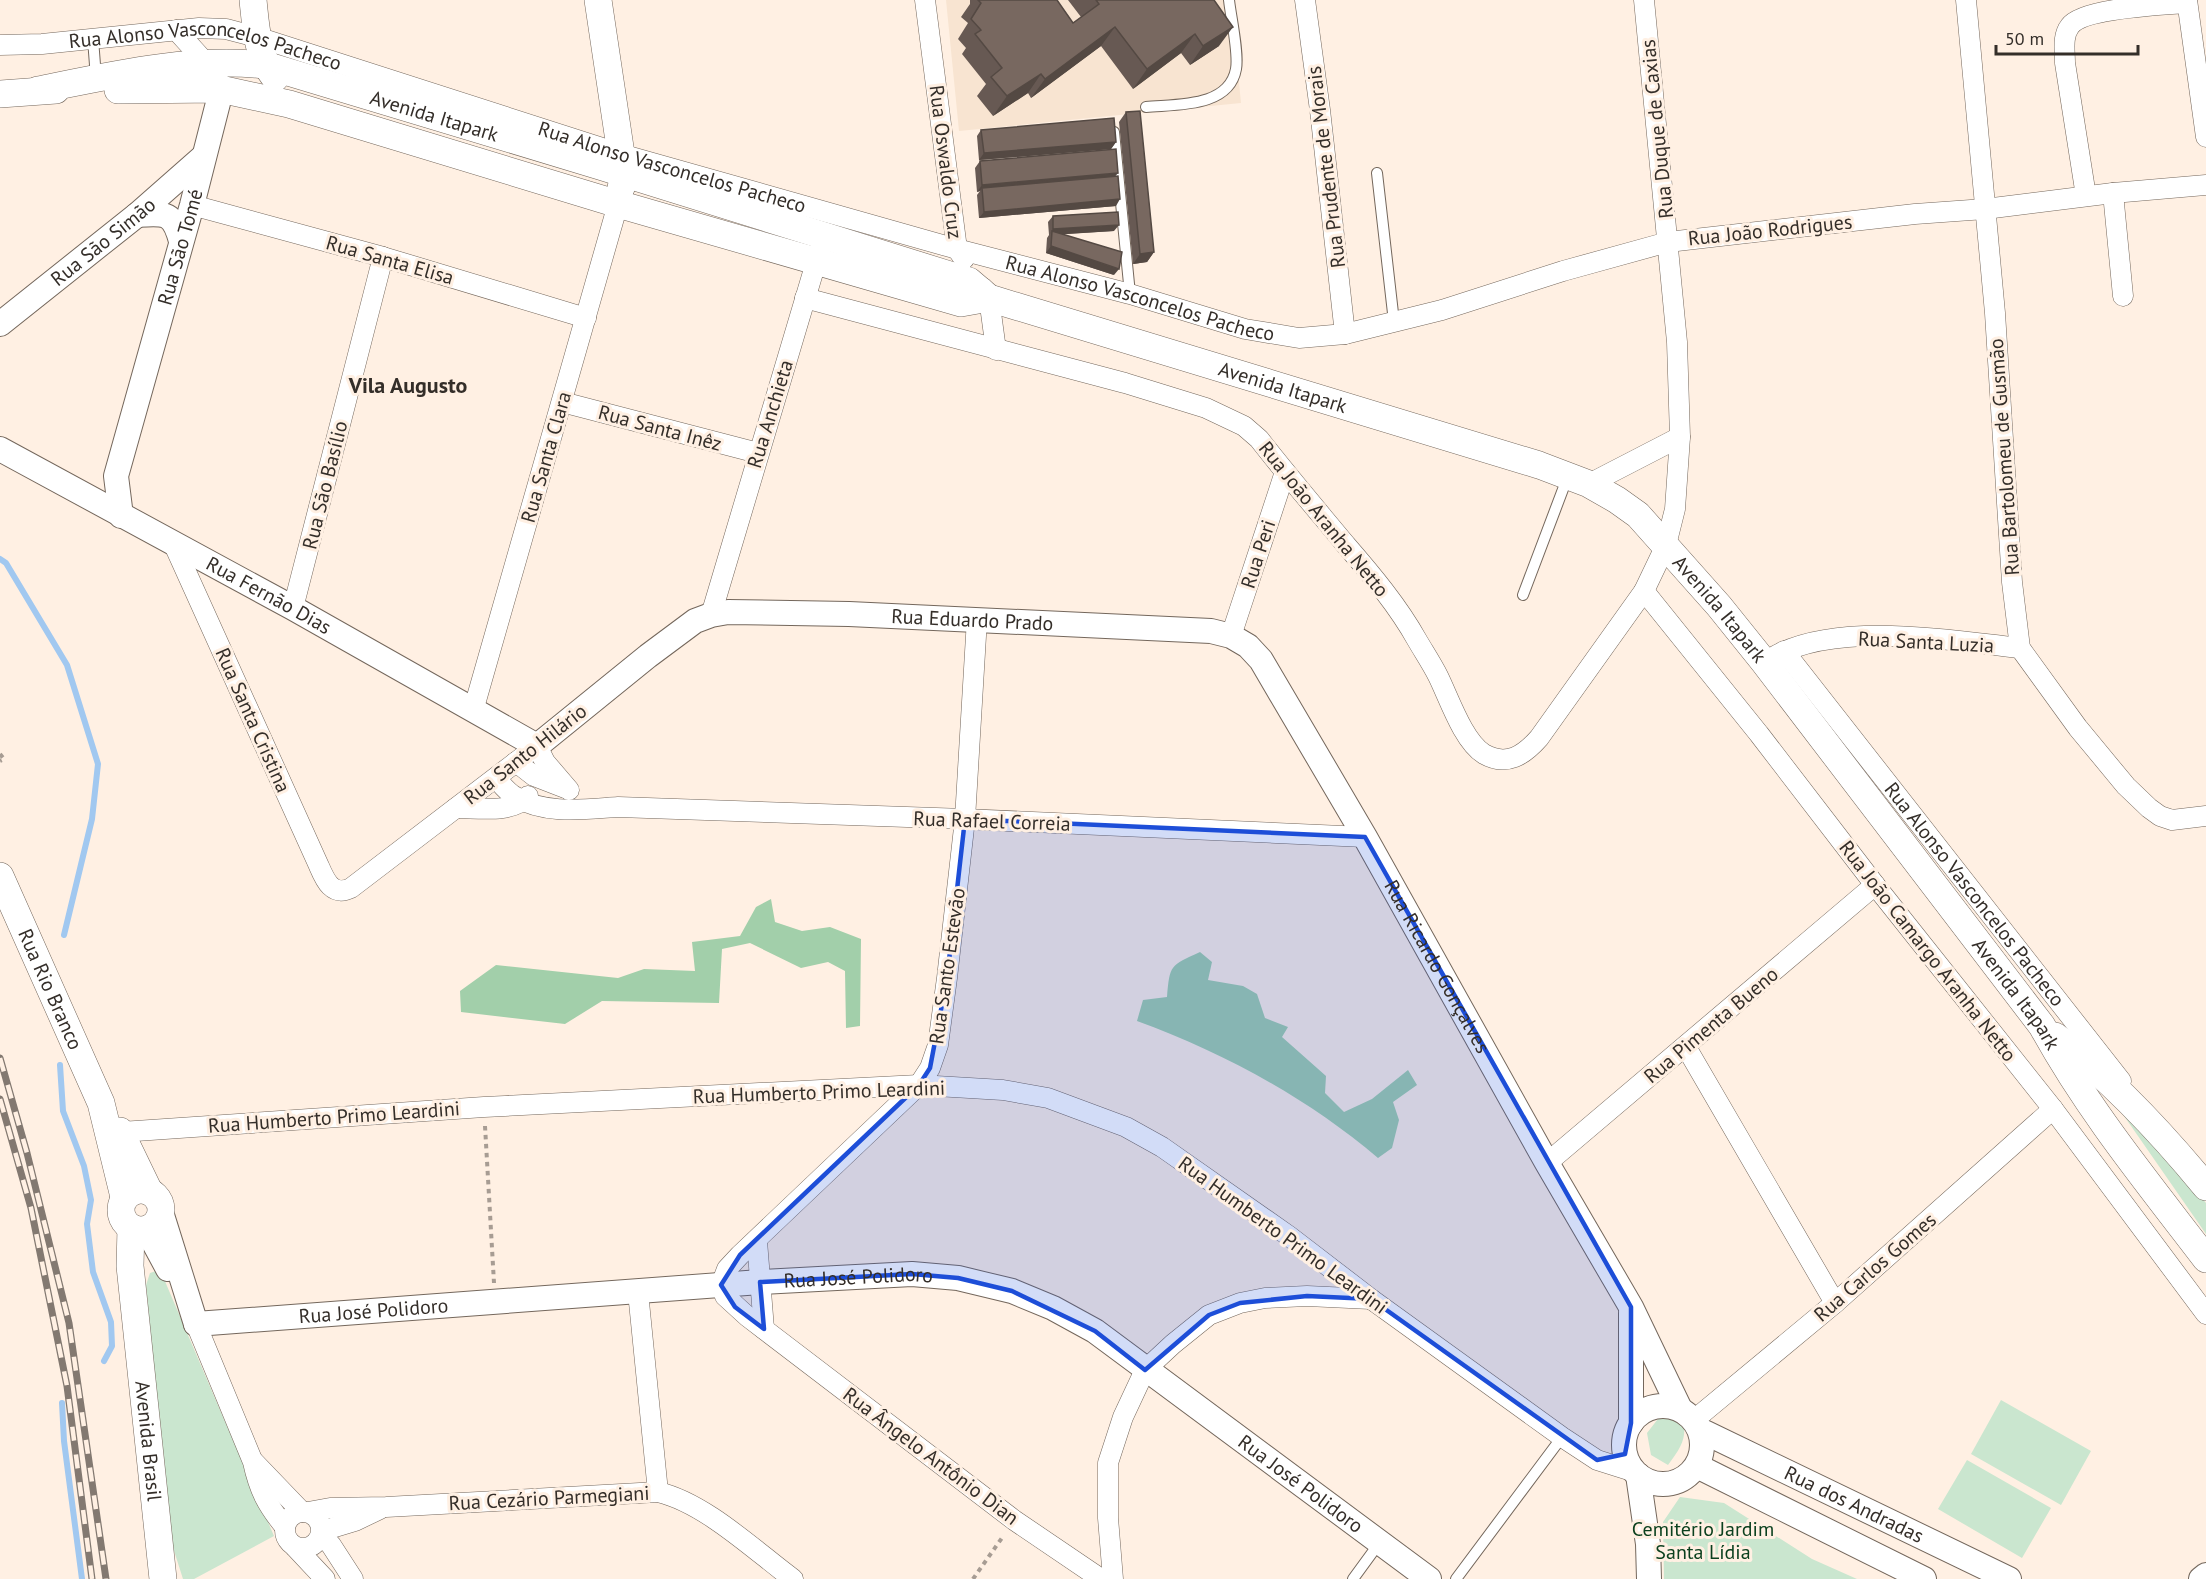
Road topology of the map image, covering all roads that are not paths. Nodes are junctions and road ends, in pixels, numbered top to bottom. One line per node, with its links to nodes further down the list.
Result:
1 (253, 0): 10 (main road)
2 (598, 0): 25 (main road)
3 (925, 0): 37 (street, Rua Oswaldo Cruz)
4 (1229, 0): 20 (lane)
5 (1305, 0): 47 (street, Rua Prudente de Morais)
6 (1644, 0): 36 (street, Rua Duque de Caxias)
7 (1966, 0): 32 (street, Rua Bartolomeu de Gusmão)
8 (2187, 2): 22 (street); 29 (street)
9 (176, 30): 10 (street, Rua Alonso Vasconcelos Pacheco); 11 (street, Rua Alonso Vasconcelos Pacheco); 13 (street)
10 (257, 37): 14 (main road); 25 (street, Rua Alonso Vasconcelos Pacheco)
11 (93, 39): 12 (street, Rua Alonso Vasconcelos Pacheco); 15 (lane)
12 (0, 45)
13 (205, 62): 14 (main road, Avenida Itapark); 15 (main road, Avenida Itapark); 16 (street)
14 (265, 65): 19 (main road); 25 (main road, Avenida Itapark)
15 (96, 79): 17 (main road, Avenida Itapark)
16 (220, 88): 17 (main road, Avenida Itapark); 19 (main road, Avenida Itapark); 23 (street, Rua São Tomé)
17 (38, 90): 18 (main road, Avenida Itapark)
18 (0, 94)
19 (290, 104): 24 (main road, Avenida Itapark)
20 (1146, 107)
21 (1113, 131): 40 (lane)
22 (2206, 137)
23 (204, 156): 31 (street, Rua São Tomé); 33 (street, Rua São Simão)
24 (489, 164): 25 (main road); 30 (main road, Avenida Itapark)
25 (622, 164): 30 (main road); 34 (main road, Avenida Itapark)
26 (1377, 173): 45 (lane)
27 (2206, 185): 28 (street, Rua João Rodrigues)
28 (2113, 193): 29 (street, Rua João Rodrigues); 41 (street)
29 (2086, 196): 32 (street, Rua João Rodrigues)
30 (618, 204): 39 (main road, Avenida Itapark); 44 (street, Rua Santa Clara)
31 (192, 205): 35 (street, Rua São Tomé); 38 (street, Rua Santa Elisa)
32 (1985, 209): 36 (street, Rua João Rodrigues); 66 (street, Rua Bartolomeu de Gusmão)
33 (137, 214): 35 (street); 46 (street, Rua São Simão)
34 (827, 224): 37 (street, Rua Alonso Vasconcelos Pacheco); 39 (street, Rua Anchieta); 43 (main road, Avenida Itapark)
35 (181, 241): 54 (street, Rua São Tomé)
36 (1668, 242): 45 (street, Rua João Rodrigues); 50 (street, Rua Duque de Caxias)
37 (957, 249): 40 (street, Rua Alonso Vasconcelos Pacheco); 43 (street, Rua Oswaldo Cruz)
38 (383, 257): 44 (street, Rua Santa Elisa); 62 (street, Rua São Basílio)
39 (816, 261): 42 (street, Rua Anchieta); 43 (main road, Avenida Itapark)
40 (1130, 294): 47 (street, Rua Alonso Vasconcelos Pacheco)
41 (2124, 296)
42 (805, 298): 48 (street, Rua João Aranha Netto); 52 (street, Rua Anchieta)
43 (989, 298): 48 (street, Rua Oswaldo Cruz); 55 (main road, Avenida Itapark)
44 (586, 318): 49 (street, Rua Santa Clara)
45 (1395, 322): 47 (street, Rua João Rodrigues)
46 (0, 324)
47 (1345, 334)
48 (996, 350): 53 (street, Rua João Aranha Netto)
49 (562, 402): 52 (street, Rua Santa Inêz); 68 (street, Rua Santa Clara)
50 (1680, 437): 55 (street); 59 (street, Rua Duque de Caxias)
51 (0, 449): 56 (street, Rua Fernão Dias)
52 (758, 453): 63 (street, Rua Anchieta)
53 (1285, 472): 60 (street, Rua João Aranha Netto); 65 (street, Rua Peri)
54 (116, 476): 56 (street); 57 (street, Rua São Tomé)
55 (1578, 480): 59 (main road, Avenida Itapark); 61 (lane)
56 (86, 497): 57 (street, Rua Fernão Dias)
57 (121, 516): 58 (street, Rua Fernão Dias)
58 (174, 545): 62 (street, Rua Fernão Dias); 82 (street, Rua Santa Cristina)
59 (1666, 545): 60 (street, Rua João Aranha Netto); 67 (main road, Avenida Itapark)
60 (1644, 591): 81 (street, Rua João Camargo Aranha Netto)
61 (1523, 595)
62 (293, 608): 68 (street, Rua Fernão Dias)
63 (711, 615): 64 (street, Rua Eduardo Prado); 69 (street, Rua Santo Hilário)
64 (977, 619): 65 (street, Rua Eduardo Prado); 78 (street, Rua Santo Estevão)
65 (1231, 636): 79 (street, Rua Ricardo Gonçalves)
66 (2020, 648): 67 (street, Rua Santa Luzia); 77 (street, Rua Bartolomeu de Gusmão)
67 (1774, 657): 83 (main road, Avenida Itapark); 88 (street, Rua Alonso Vasconcelos Pacheco)
68 (473, 711): 69 (street, Rua Fernão Dias)
69 (537, 746): 70 (street, Rua Santo Hilário); 73 (street)
70 (516, 762): 71 (street, Rua Rafael Correia); 72 (street, Rua Santo Hilário)
71 (534, 776): 73 (street, Rua Rafael Correia); 74 (street)
72 (496, 778): 74 (street, Rua Rafael Correia); 76 (street, Rua Santo Hilário)
73 (569, 790): 75 (street, Rua Rafael Correia)
74 (524, 801): 75 (street, Rua Rafael Correia); 76 (street)
75 (618, 807): 78 (street, Rua Rafael Correia)
76 (456, 808): 82 (street, Rua Santo Hilário)
77 (2206, 816)
78 (965, 819): 79 (street, Rua Rafael Correia); 85 (street, Rua Santo Estevão)
79 (1365, 837): 89 (street, Rua Ricardo Gonçalves)
80 (0, 876): 87 (main road, Rua Rio Branco)
81 (1875, 885): 84 (street, Rua Pimenta Bueno); 86 (street, Rua João Camargo Aranha Netto)
82 (337, 891)
83 (2042, 1026): 88 (main road, Rua Alonso Vasconcelos Pacheco); 93 (main road, Avenida Itapark)
84 (1686, 1047): 89 (street, Rua Pimenta Bueno); 98 (street)
85 (919, 1085): 87 (street, Rua Humberto Primo Leardini); 92 (street, Rua Santo Estevão); 97 (street, Rua Humberto Primo Leardini)
86 (2053, 1109): 98 (street, Rua Carlos Gomes); 100 (street, Rua João Camargo Aranha Netto)
87 (116, 1135): 91 (main road, Rua Rio Branco)
88 (2165, 1137): 90 (main road, Rua Alonso Vasconcelos Pacheco)
89 (1547, 1163): 99 (street, Rua Ricardo Gonçalves)
90 (2206, 1187)
91 (143, 1215): 101 (street); 120 (main road, Avenida Brasil)
92 (757, 1240): 94 (street); 95 (street, Rua Santo Estevão)
93 (2206, 1259)
94 (760, 1282): 95 (street, Rua José Polidoro); 102 (street); 103 (street, Rua José Polidoro)
95 (721, 1285): 96 (street, Rua José Polidoro); 102 (street, Rua Ângelo Antônio Dian)
96 (638, 1292): 101 (street, Rua José Polidoro); 110 (street)
97 (1371, 1299): 103 (street); 106 (street, Rua Humberto Primo Leardini)
98 (1835, 1303): 104 (street, Rua Carlos Gomes)
99 (1631, 1307): 104 (street, Rua Ricardo Gonçalves); 105 (street)
100 (2206, 1314)
101 (196, 1324): 107 (street)
102 (764, 1329): 124 (street, Rua Ângelo Antônio Dian)
103 (1145, 1370): 116 (street, Rua José Polidoro); 125 (street)
104 (1691, 1420): 105 (street); 108 (street); 113 (street, Rua dos Andradas)
105 (1631, 1422): 109 (street)
106 (1562, 1437): 109 (street, Rua Humberto Primo Leardini); 128 (lane)
107 (253, 1462): 112 (street); 114 (street)
108 (1697, 1466): 109 (street); 118 (street, Rua dos Andradas)
109 (1640, 1471): 129 (street)
110 (658, 1492): 111 (street, Rua Cezário Parmegiani); 123 (street, Rua Cezário Parmegiani)
111 (386, 1507): 112 (street, Rua Cezário Parmegiani); 115 (street, Rua Cezário Parmegiani)
112 (305, 1512): 114 (street); 115 (street)
113 (1899, 1525): 118 (street); 131 (street, Rua dos Andradas)
114 (285, 1527): 117 (street)
115 (321, 1533): 117 (street); 122 (street)
116 (1380, 1542): 126 (lane); 127 (street, Rua José Polidoro)
117 (295, 1547): 121 (street)
118 (1880, 1558): 130 (street, Rua dos Andradas)
119 (2206, 1575): 132 (street)
120 (163, 1579)
121 (325, 1579)
122 (353, 1579)
123 (793, 1579)
124 (1101, 1579)
125 (1113, 1579)
126 (1353, 1579)
127 (1429, 1579)
128 (1456, 1579)
129 (1648, 1579)
130 (1924, 1579)
131 (2009, 1579)
132 (2201, 1579)

